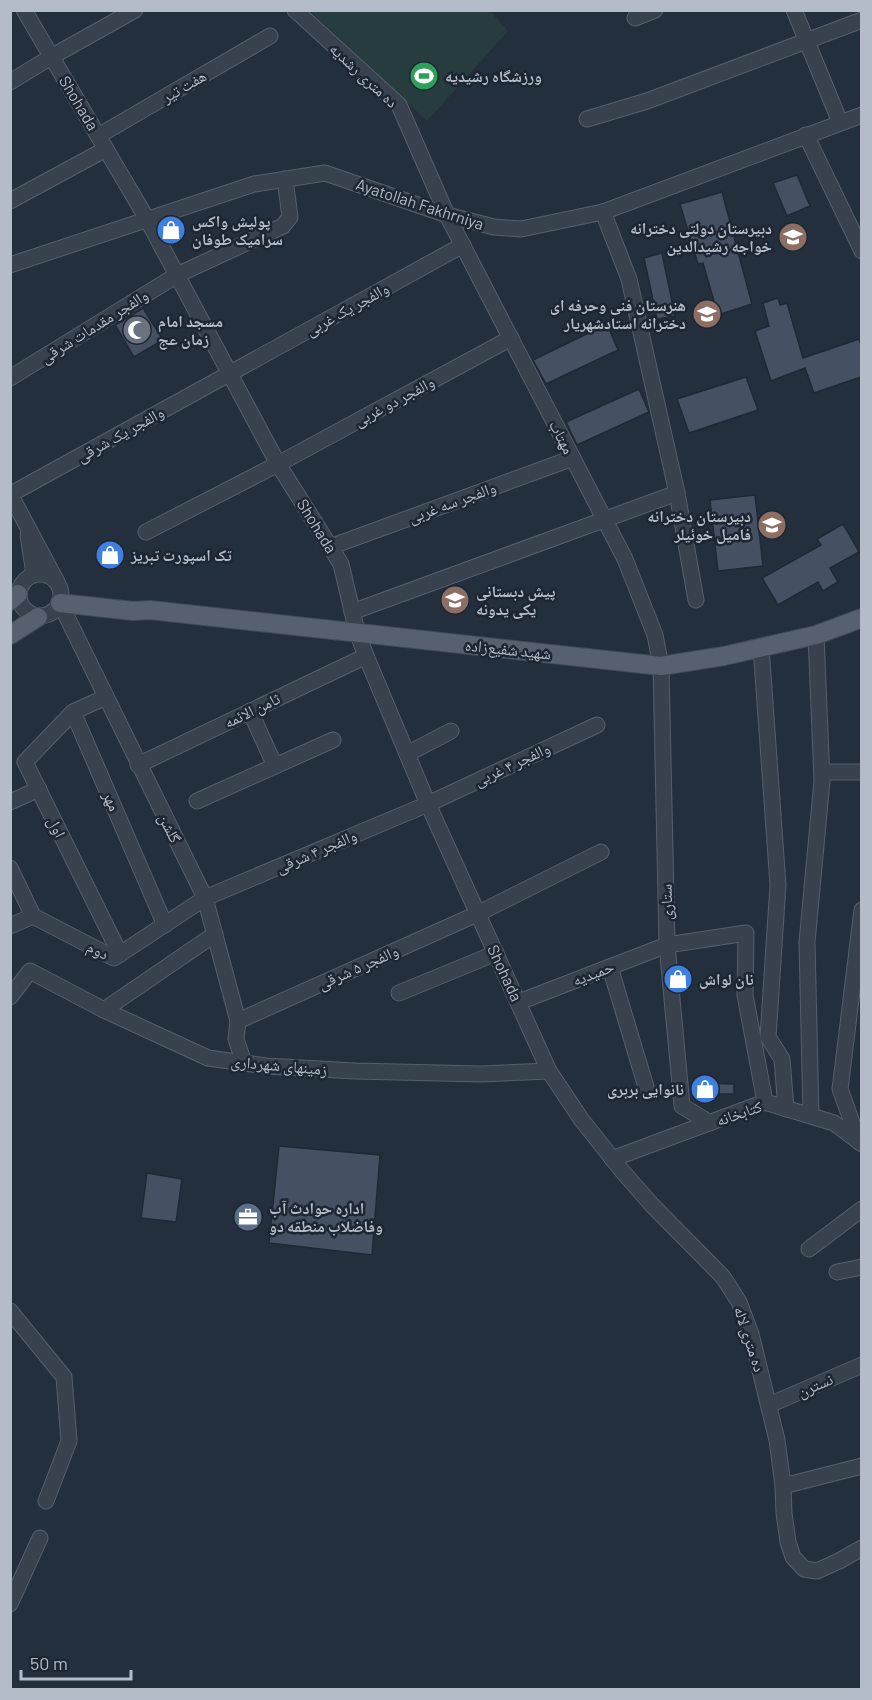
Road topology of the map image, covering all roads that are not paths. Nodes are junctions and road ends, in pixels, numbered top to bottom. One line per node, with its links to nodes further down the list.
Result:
1 (24, 10): 10 (street, Shohada)
2 (135, 10): 10 (street)
3 (295, 10): 20 (street, ده متری رشدیه)
4 (655, 10): 6 (street)
5 (794, 10): 9 (street)
6 (635, 18)
7 (861, 20): 9 (street)
8 (270, 36): 16 (street, هفت تیر)
9 (807, 41): 13 (street); 14 (street)
10 (51, 57): 11 (street); 16 (street, Shohada)
11 (10, 82)
12 (861, 115): 14 (street, Ayatollah Fakhrniya)
13 (587, 119)
14 (840, 122): 15 (street, Ayatollah Fakhrniya)
15 (806, 135): 19 (street, Ayatollah Fakhrniya); 23 (street)
16 (102, 143): 18 (street, هفت تیر); 21 (street, Shohada)
17 (285, 179): 20 (street, Ayatollah Fakhrniya); 21 (street, Ayatollah Fakhrniya); 25 (street, والفجر مقدمات شرقی)
18 (10, 201)
19 (603, 212): 20 (street, Ayatollah Fakhrniya); 31 (street)
20 (447, 215): 22 (street, مهتاب)
21 (147, 219): 24 (street, Ayatollah Fakhrniya); 25 (street, Shohada)
22 (463, 245): 26 (street, مهتاب); 27 (street, والفجر یک غربی)
23 (861, 250)
24 (10, 265)
25 (177, 275): 27 (street, Shohada); 28 (street, والفجر مقدمات شرقی)
26 (511, 338): 29 (street, مهتاب); 30 (street, والفجر دو غربی)
27 (230, 373): 30 (street, Shohada); 32 (street, والفجر یک شرقی)
28 (10, 378)
29 (573, 458): 34 (street, مهتاب); 36 (street, والفجر سه غربی)
30 (278, 464): 35 (street, والفجر دو غربی); 36 (street, Shohada)
31 (677, 493): 34 (street); 40 (street)
32 (10, 494): 33 (street, گلشن)
33 (25, 518): 37 (street); 38 (street, گلشن)
34 (604, 519): 41 (street); 49 (street, مهتاب)
35 (146, 532)
36 (330, 547): 41 (street, Shohada)
37 (34, 574): 38 (street); 39 (street)
38 (60, 593): 42 (street); 44 (main road, شهید شفیع‌زاده); 50 (street, گلشن)
39 (14, 597): 42 (street)
40 (696, 600)
41 (352, 612): 44 (street, Shohada)
42 (38, 616): 45 (main road)
43 (861, 618): 46 (main road, شهید شفیع‌زاده)
44 (357, 632): 48 (street, Shohada); 49 (main road, شهید شفیع‌زاده)
45 (10, 635)
46 (816, 635): 47 (main road, شهید شفیع‌زاده); 59 (street)
47 (761, 647): 49 (main road, شهید شفیع‌زاده); 87 (street)
48 (366, 656): 51 (street, ثامن الائمه); 56 (street, Shohada)
49 (661, 666): 74 (street, ستاری)
50 (106, 697): 52 (street); 57 (street, گلشن)
51 (250, 711): 57 (street, ثامن الائمه); 58 (street)
52 (73, 712): 61 (street, اول); 71 (street, مهر)
53 (597, 725): 64 (street, والفجر ۴ غربی)
54 (451, 731): 56 (street)
55 (333, 740): 58 (street)
56 (407, 754): 64 (street, Shohada)
57 (138, 765): 67 (street, گلشن)
58 (274, 766): 62 (street)
59 (822, 772): 60 (street); 88 (street)
60 (861, 772)
61 (39, 789): 63 (street); 76 (street, اول)
62 (197, 801)
63 (10, 802)
64 (428, 804): 67 (street, والفجر ۴ شرقی); 69 (street, Shohada)
65 (601, 852): 69 (street, والفجر ۵ شرقی)
66 (10, 868): 70 (street)
67 (205, 898): 71 (street, دوم); 73 (street, گلشن)
68 (861, 910): 90 (street)
69 (477, 914): 75 (street, Shohada); 82 (street, والفجر ۵ شرقی)
70 (33, 916): 72 (street); 76 (street, دوم)
71 (165, 925): 76 (street, دوم)
72 (10, 926)
73 (215, 934): 81 (street); 82 (street, گلشن)
74 (667, 945): 77 (street, حمیدیه); 86 (street, حمیدیه); 89 (street, ستاری)
75 (496, 952): 78 (street); 80 (street, Shohada)
76 (120, 954)
77 (610, 967): 80 (street, حمیدیه); 85 (street)
78 (399, 993)
79 (10, 997): 81 (street, زمینهای شهرداری)
80 (519, 1002): 84 (street, Shohada)
81 (104, 1010): 83 (street, زمینهای شهرداری)
82 (238, 1021): 83 (street, گلشن)
83 (244, 1063): 84 (street, زمینهای شهرداری)
84 (549, 1071): 91 (street, ده متری لاله)
85 (646, 1087)
86 (765, 1102): 87 (street, کتابخانه); 89 (street, کتابخانه)
87 (786, 1109): 88 (street, کتابخانه)
88 (811, 1116): 90 (street, کتابخانه)
89 (710, 1123): 91 (street, کتابخانه)
90 (860, 1143)
91 (612, 1159): 98 (street, ده متری لاله)
92 (861, 1209): 93 (street)
93 (808, 1249)
94 (861, 1267): 95 (street)
95 (837, 1272)
96 (10, 1311): 101 (street)
97 (861, 1365): 98 (street, نسترن)
98 (769, 1405): 100 (street, ده متری لاله)
99 (861, 1466): 100 (street)
100 (783, 1486): 103 (street, ده متری لاله)
101 (46, 1501)
102 (40, 1538): 104 (street)
103 (861, 1548)
104 (10, 1604)

